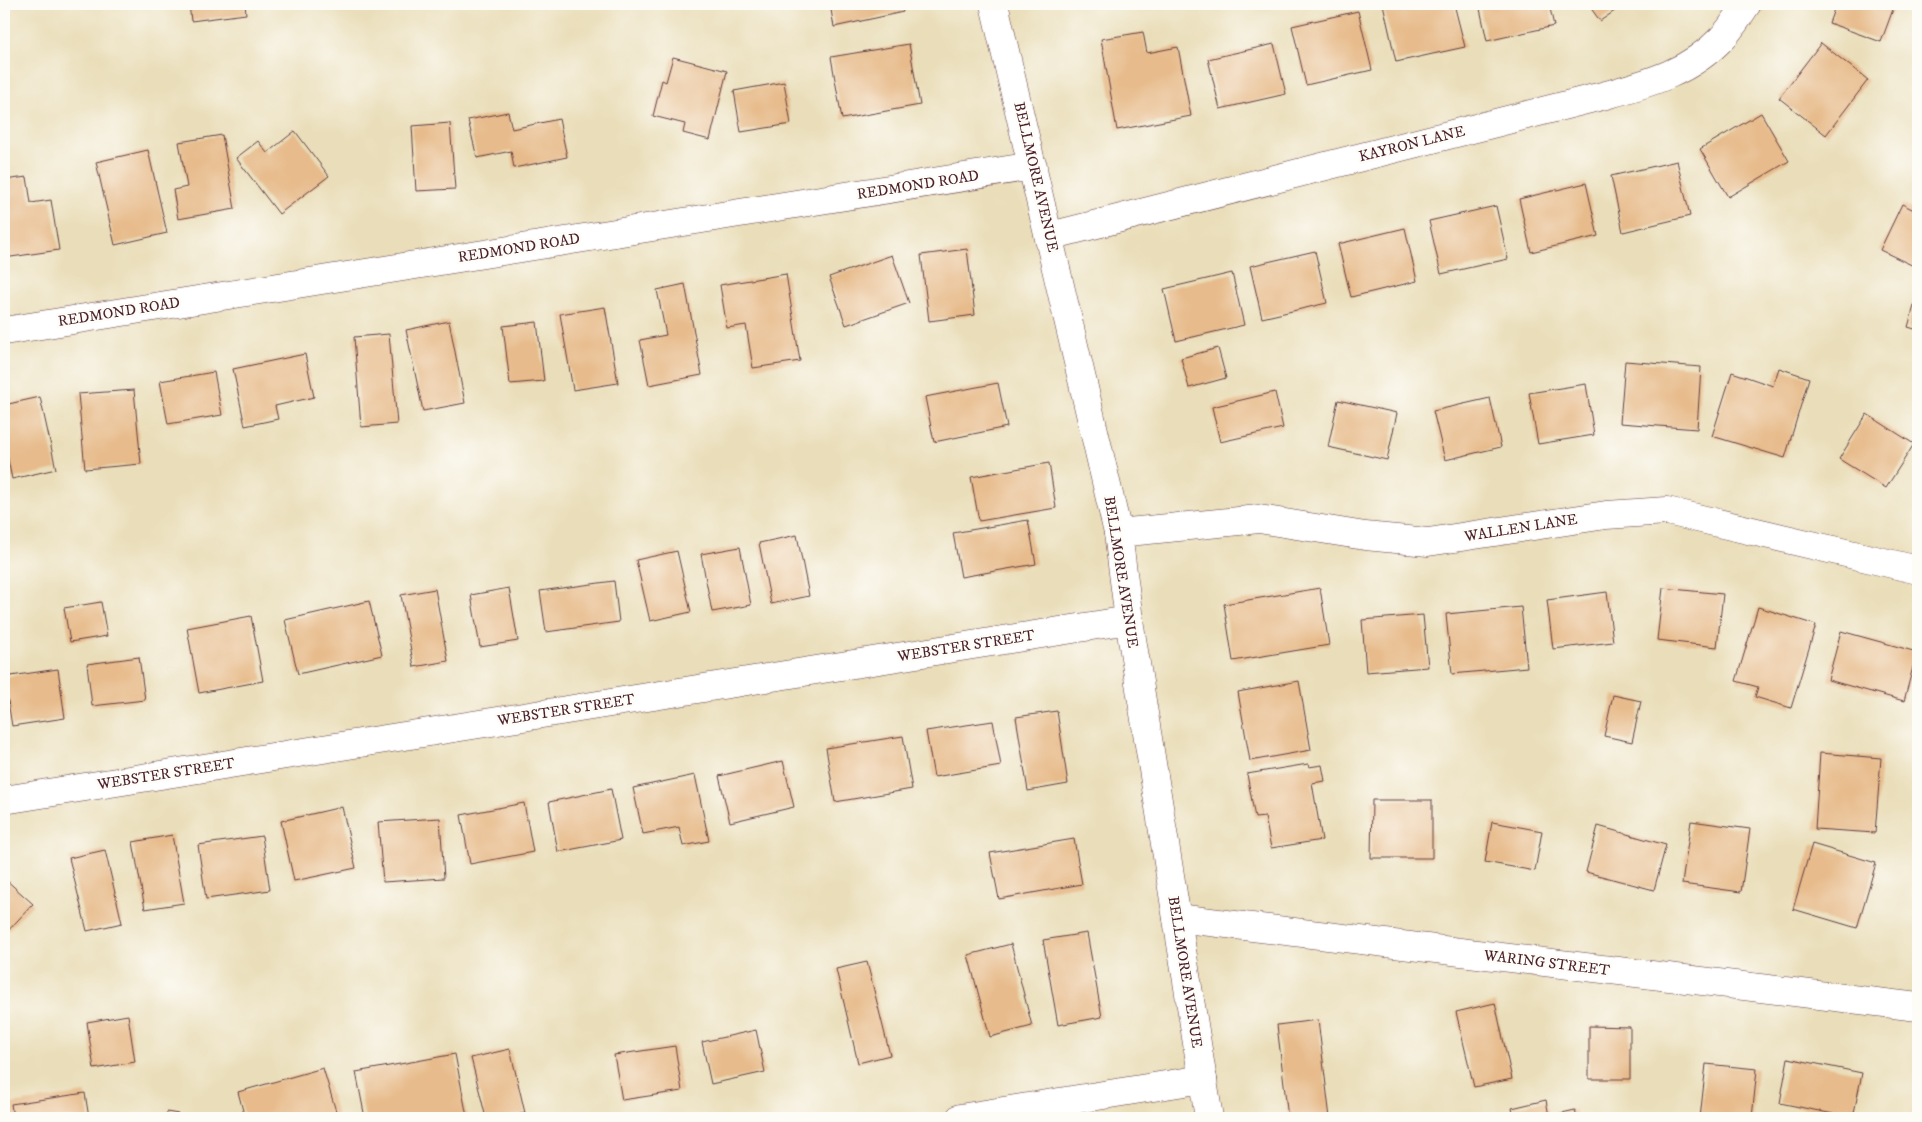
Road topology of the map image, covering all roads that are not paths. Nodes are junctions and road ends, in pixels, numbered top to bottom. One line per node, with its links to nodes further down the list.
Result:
1 (994, 4): 3 (street, BELLMORE AVENUE)
2 (1748, 4): 4 (street, KAYRON LANE)
3 (1033, 166): 4 (street, BELLMORE AVENUE); 5 (street, REDMOND ROAD)
4 (1050, 236): 6 (street, BELLMORE AVENUE)
5 (4, 331)
6 (1118, 533): 7 (street, WALLEN LANE); 8 (street, BELLMORE AVENUE)
7 (1918, 570)
8 (1128, 620): 9 (street, WEBSTER STREET); 10 (street, BELLMORE AVENUE)
9 (4, 800)
10 (1177, 918): 11 (street, WARING STREET); 12 (street, BELLMORE AVENUE)
11 (1918, 1007)
12 (1203, 1079): 13 (street); 14 (street, BELLMORE AVENUE)
13 (960, 1118)
14 (1209, 1118)

